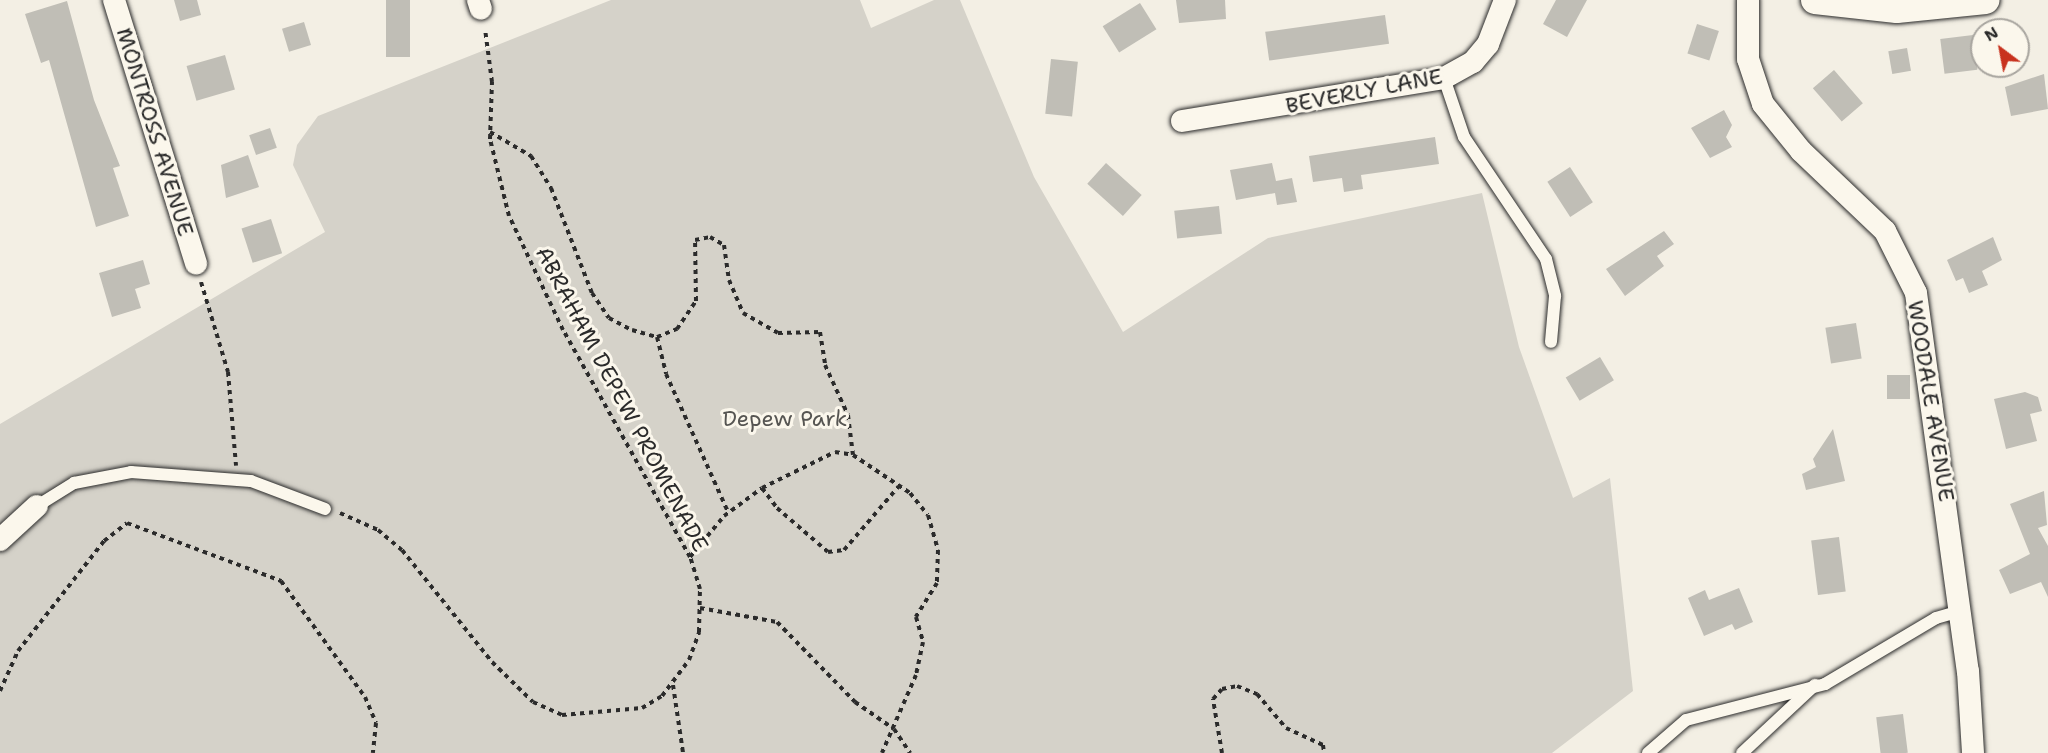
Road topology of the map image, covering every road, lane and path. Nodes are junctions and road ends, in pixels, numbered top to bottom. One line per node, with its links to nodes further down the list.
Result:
1 (114, 0): 10 (street, MONTROSS AVENUE)
2 (1505, 0): 7 (street, BEVERLY LANE)
3 (1748, 0): 23 (street, WOODALE AVENUE)
4 (1815, 0): 5 (street)
5 (1986, 0)
6 (479, 5): 9 (path, ABRAHAM DEPEW PROMENADE)
7 (1444, 78): 8 (street, BEVERLY LANE); 12 (lane)
8 (1182, 121)
9 (490, 132): 11 (path); 21 (path, ABRAHAM DEPEW PROMENADE)
10 (196, 264): 14 (path)
11 (657, 337): 13 (path); 19 (path)
12 (1551, 342)
13 (853, 455): 15 (path); 16 (path)
14 (235, 479): 17 (lane); 18 (lane)
15 (899, 486): 16 (path); 27 (path)
16 (762, 488): 19 (path)
17 (38, 506): 20 (street)
18 (325, 508): 24 (path, ABRAHAM DEPEW PROMENADE)
19 (728, 512): 21 (path)
20 (0, 540)
21 (690, 557): 22 (path, ABRAHAM DEPEW PROMENADE)
22 (700, 608): 24 (path, ABRAHAM DEPEW PROMENADE); 27 (path)
23 (1961, 611): 25 (lane); 36 (street, WOODALE AVENUE)
24 (674, 685): 29 (path)
25 (1815, 685): 34 (lane); 35 (lane)
26 (0, 691): 28 (path)
27 (894, 729): 30 (path); 31 (path)
28 (374, 753)
29 (683, 753)
30 (882, 753)
31 (910, 753)
32 (1222, 753): 33 (path)
33 (1324, 753)
34 (1648, 753)
35 (1742, 753)
36 (1973, 753)

